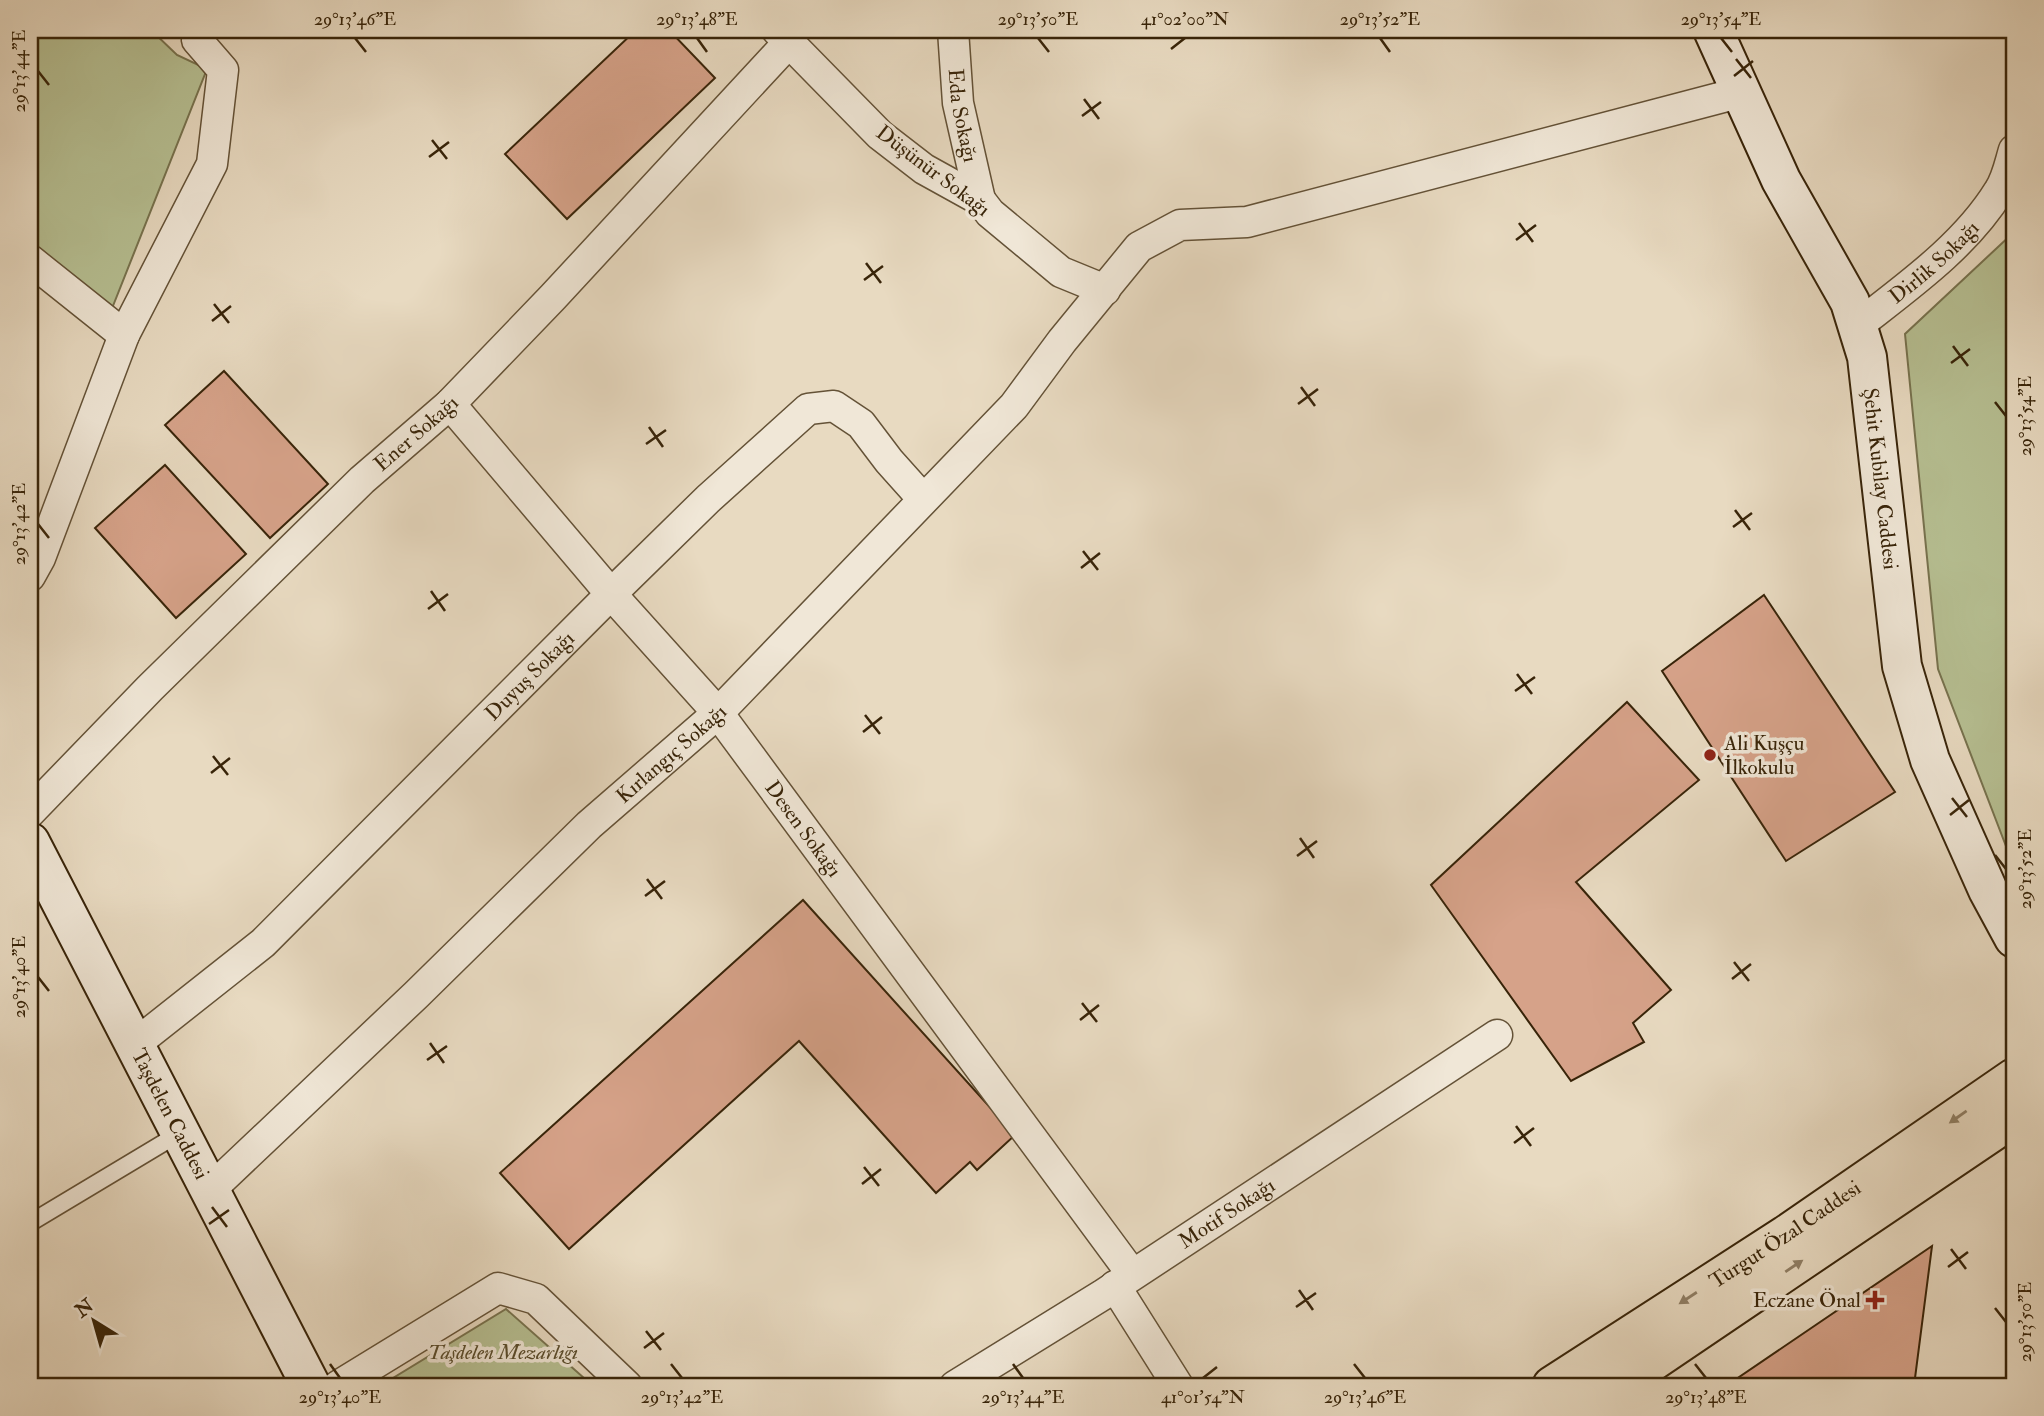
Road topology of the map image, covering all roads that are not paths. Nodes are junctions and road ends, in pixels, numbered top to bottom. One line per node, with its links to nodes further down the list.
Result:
1 (203, 30): 11 (street)
2 (953, 30): 7 (street, Eda Sokağı)
3 (1713, 30): 5 (street, Şehit Kubilay Caddesi)
4 (783, 35): 7 (street, Düşünür Sokağı); 12 (street, Ener Sokağı)
5 (1742, 92): 9 (street, Kırlangıç Sokağı); 10 (street, Şehit Kubilay Caddesi)
6 (2014, 150): 10 (street, Dirlik Sokağı)
7 (980, 200): 9 (street, Düşünür Sokağı)
8 (30, 260): 11 (street)
9 (1105, 290): 13 (street, Kırlangıç Sokağı)
10 (1857, 326): 19 (street, Şehit Kubilay Caddesi)
11 (124, 335): 14 (street)
12 (450, 404): 15 (street, Desen Sokağı); 17 (street, Ener Sokağı)
13 (923, 499): 15 (street, Duyuş Sokağı); 16 (street, Kırlangıç Sokağı)
14 (30, 576)
15 (611, 594): 16 (street, Desen Sokağı); 21 (street, Duyuş Sokağı)
16 (718, 713): 25 (street, Kırlangıç Sokağı); 27 (street, Desen Sokağı)
17 (30, 812)
18 (30, 842): 21 (street, Taşdelen Caddesi)
19 (2014, 939)
20 (1497, 1035): 27 (street, Motif Sokağı)
21 (134, 1045): 24 (street, Taşdelen Caddesi)
22 (2014, 1078): 33 (main road, Turgut Özal Caddesi, one-way to 33)
23 (2014, 1117): 34 (main road, Turgut Özal Caddesi, one-way to 23)
24 (180, 1133): 25 (street, Taşdelen Caddesi); 26 (lane)
25 (209, 1190): 28 (street, Taşdelen Caddesi)
26 (30, 1223)
27 (1124, 1280): 31 (street, Motif Sokağı); 32 (street, Desen Sokağı)
28 (311, 1386)
29 (338, 1386): 30 (street)
30 (627, 1386)
31 (955, 1386)
32 (1178, 1386)
33 (1552, 1386)
34 (1616, 1386)

